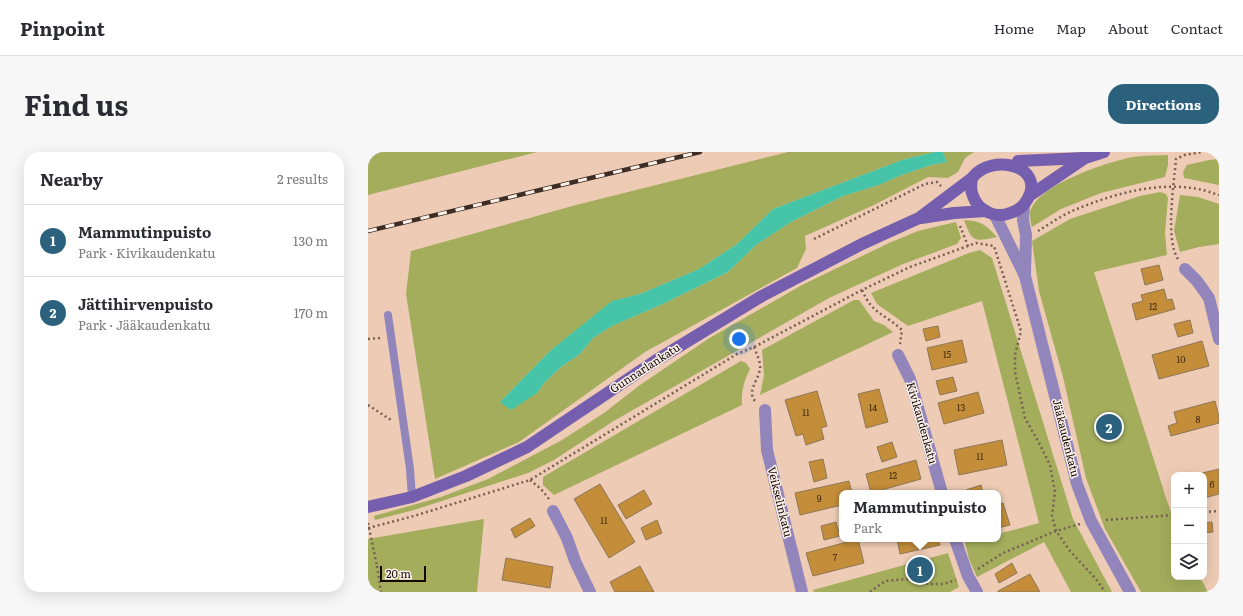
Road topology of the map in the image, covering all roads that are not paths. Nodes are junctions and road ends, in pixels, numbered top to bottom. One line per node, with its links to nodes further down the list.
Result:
1 (1104, 152): 2 (street)
2 (1085, 158): 3 (street); 5 (street)
3 (1018, 161): 4 (street); 5 (street)
4 (972, 178): 6 (street); 7 (street, Gunnarlankatu)
5 (1026, 201): 6 (street); 9 (street, Jääkaudenkatu)
6 (990, 213): 7 (street, Gunnarlankatu); 9 (street, Jääkaudenkatu)
7 (919, 218): 15 (street, Gunnarlankatu)
8 (1185, 269): 11 (street)
9 (1025, 276): 22 (street, Jääkaudenkatu)
10 (388, 315): 15 (lane)
11 (1219, 339)
12 (898, 355): 14 (street, Kivikaudenkatu)
13 (765, 410): 20 (street, Veikselinkatu)
14 (941, 490)
15 (412, 497): 16 (street, Gunnarlankatu)
16 (368, 507)
17 (553, 511): 19 (street)
18 (956, 542): 21 (street)
19 (590, 592)
20 (802, 592)
21 (977, 592)
22 (1130, 592)

